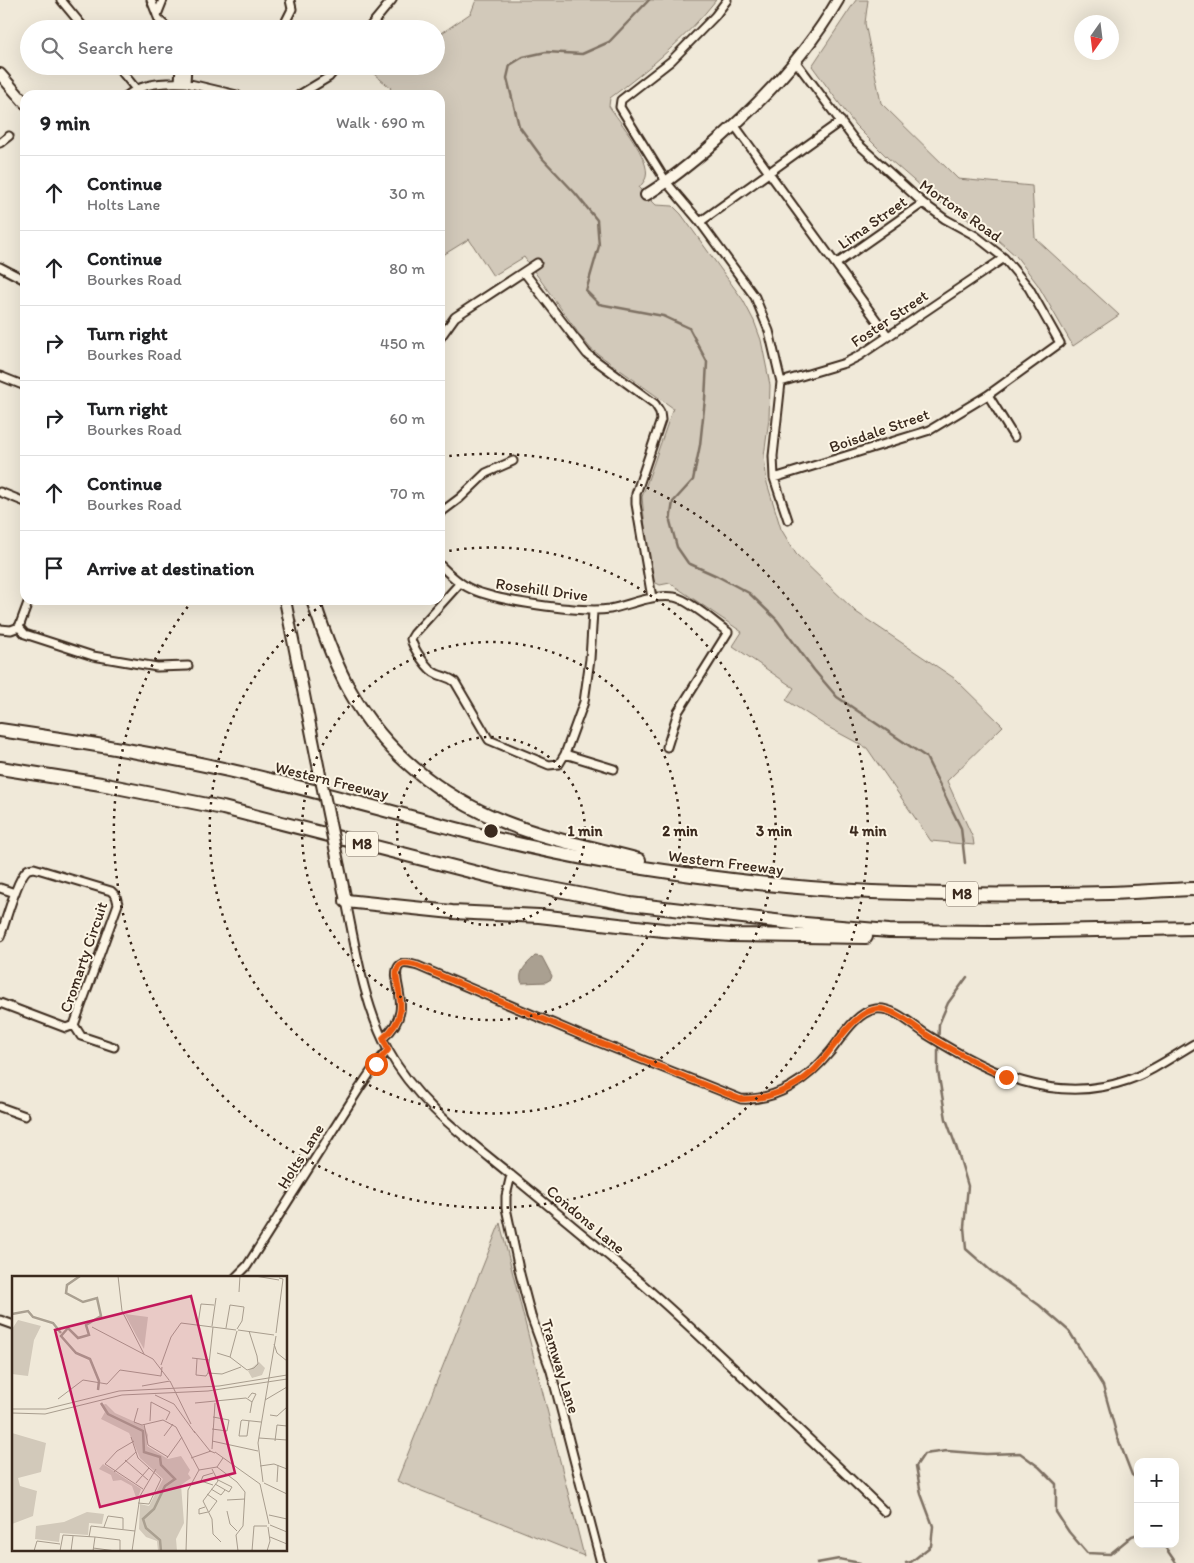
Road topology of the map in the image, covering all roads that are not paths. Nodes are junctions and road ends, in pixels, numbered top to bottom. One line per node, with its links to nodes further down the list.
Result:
1 (61, 0): 9 (street)
2 (151, 0): 8 (street)
3 (163, 0): 8 (street)
4 (290, 0): 11 (street)
5 (392, 0): 12 (street)
6 (727, 0): 29 (street)
7 (838, 0): 13 (main road)
8 (157, 15): 10 (street)
9 (78, 20)
10 (161, 20)
11 (286, 20)
12 (375, 20)
13 (796, 62): 24 (street, Mortons Road); 25 (main road)
14 (0, 74): 23 (main road)
15 (124, 75): 20 (street)
16 (181, 75): 19 (street)
17 (184, 75): 19 (street)
18 (331, 75): 22 (street)
19 (182, 83): 20 (street); 21 (street)
20 (136, 89)
21 (214, 90)
22 (307, 90)
23 (20, 97)
24 (841, 121): 28 (street); 31 (street, Mortons Road)
25 (735, 126): 28 (street); 29 (main road)
26 (9, 136): 27 (street)
27 (0, 143)
28 (769, 173): 32 (street); 35 (street)
29 (667, 183): 30 (main road); 32 (street)
30 (646, 195)
31 (923, 203): 33 (street, Mortons Road); 35 (street, Lima Street)
32 (700, 222): 43 (street)
33 (1004, 258): 40 (street, Foster Street); 41 (street, Mortons Road)
34 (536, 263): 37 (street)
35 (836, 264): 40 (street)
36 (0, 267): 38 (street)
37 (524, 272): 39 (street); 55 (street)
38 (20, 277)
39 (445, 331)
40 (888, 336): 43 (street, Foster Street)
41 (1060, 344): 45 (street, Boisdale Street)
42 (0, 376): 44 (street)
43 (781, 382): 48 (street)
44 (20, 384)
45 (988, 395): 46 (street); 48 (street, Boisdale Street)
46 (1014, 437)
47 (513, 461): 51 (street)
48 (774, 478): 52 (street)
49 (0, 492): 50 (street)
50 (20, 500)
51 (445, 509)
52 (788, 520)
53 (445, 570): 54 (street, Rosehill Drive)
54 (460, 583): 56 (street); 61 (street, Rosehill Drive)
55 (652, 598): 61 (street, Rosehill Drive); 66 (street, Rosehill Drive)
56 (445, 600)
57 (27, 605): 62 (street)
58 (286, 605): 74 (main road, bridge)
59 (315, 605): 70 (highway)
60 (440, 605): 67 (street)
61 (594, 611): 67 (street)
62 (19, 627): 63 (street); 64 (street)
63 (0, 629)
64 (188, 666)
65 (0, 730): 70 (highway, Western Freeway / M8)
66 (667, 747)
67 (565, 754): 69 (street)
68 (0, 768): 76 (highway, M8)
69 (614, 769)
70 (730, 880): 72 (highway, Western Freeway / M8)
71 (0, 888): 73 (street)
72 (1194, 889)
73 (15, 893): 77 (street, Cromarty Circuit); 79 (street, Cromarty Circuit)
74 (346, 901): 76 (highway); 80 (street, Condons Lane)
75 (1194, 928): 76 (highway, M8)
76 (939, 932)
77 (0, 937)
78 (0, 1003): 79 (street, Cromarty Circuit)
79 (74, 1025): 82 (street)
80 (383, 1038): 81 (street); 83 (street, Condons Lane)
81 (1194, 1044)
82 (114, 1047)
83 (388, 1050): 86 (street, Condons Lane); 87 (street, Holts Lane)
84 (0, 1107): 85 (street)
85 (25, 1116)
86 (511, 1175): 90 (street, Condons Lane); 91 (street, Tramway Lane)
87 (237, 1276)
88 (0, 1320): 89 (street)
89 (12, 1324)
90 (885, 1512)
91 (601, 1563)

